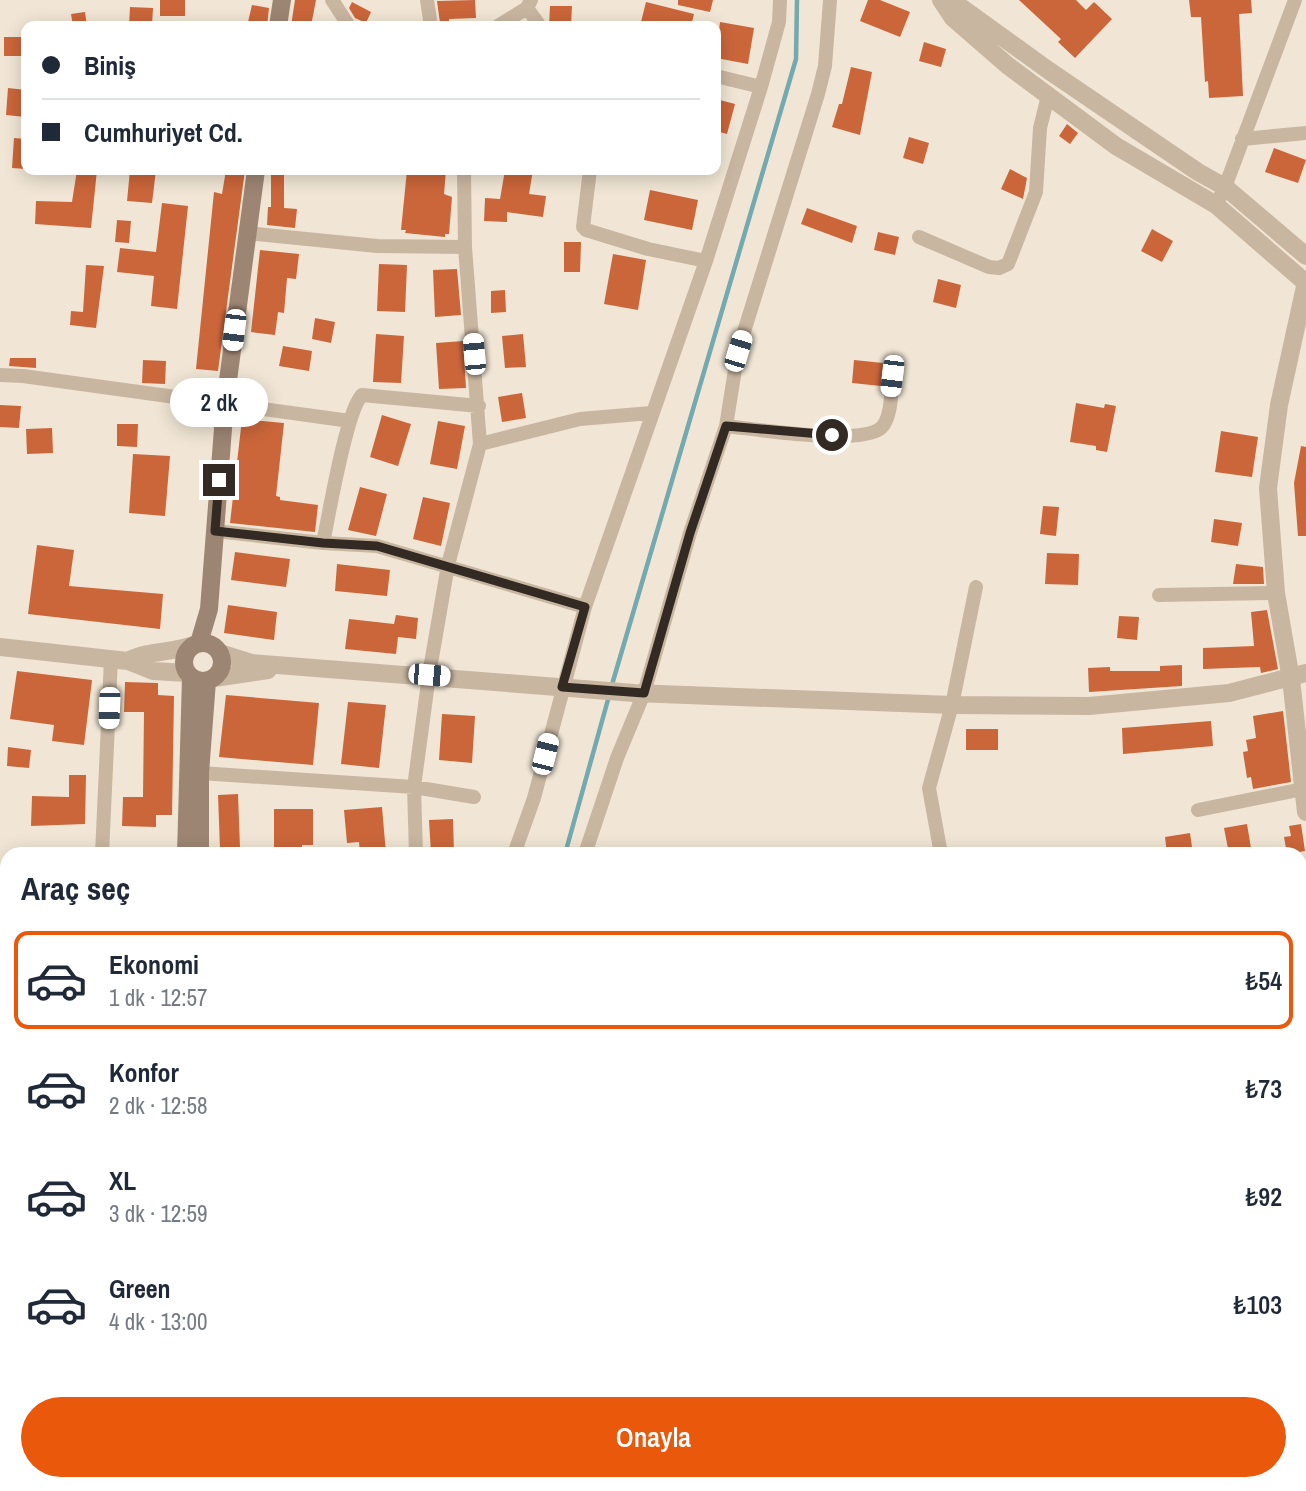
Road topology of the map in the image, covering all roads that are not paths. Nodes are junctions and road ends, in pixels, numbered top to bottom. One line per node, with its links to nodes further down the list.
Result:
1 (282, 0): 10 (main road)
2 (332, 0): 11 (street)
3 (427, 0): 12 (street)
4 (780, 0): 16 (street)
5 (830, 0): 37 (street)
6 (941, 0): 17 (street)
7 (951, 0): 23 (street)
8 (1298, 1): 19 (street)
9 (529, 4): 13 (street); 14 (street)
10 (279, 21)
11 (346, 21)
12 (430, 21)
13 (505, 21)
14 (538, 21)
15 (721, 77): 16 (street)
16 (761, 87): 29 (street)
17 (1048, 96): 24 (street); 26 (street)
18 (1306, 133): 19 (street)
19 (1242, 139): 23 (street)
20 (255, 175): 25 (main road)
21 (464, 175): 27 (street)
22 (589, 175): 29 (street)
23 (1225, 187): 24 (street); 28 (street)
24 (1216, 205): 30 (street)
25 (247, 233): 27 (street); 33 (main road)
26 (919, 237)
27 (465, 247): 34 (street)
28 (1306, 256)
29 (706, 261): 35 (street)
30 (1306, 282): 44 (street)
31 (0, 375): 33 (street)
32 (892, 376): 37 (street)
33 (225, 403): 36 (street); 39 (main road)
34 (479, 407): 36 (street); 38 (street)
35 (651, 413): 38 (street); 46 (street)
36 (351, 421): 40 (street)
37 (726, 426): 56 (street)
38 (480, 444): 41 (street)
39 (215, 531): 40 (street); 42 (main road)
40 (323, 543): 41 (street)
41 (448, 565): 46 (street); 52 (street)
42 (211, 578): 47 (main road); 49 (main road)
43 (976, 587): 57 (street)
44 (1276, 593): 45 (street); 53 (street)
45 (1159, 595)
46 (585, 607): 55 (street)
47 (197, 644): 49 (main road); 50 (street); 54 (main road)
48 (0, 647): 50 (street)
49 (219, 651): 51 (street); 54 (main road)
50 (119, 660): 54 (street); 64 (street)
51 (277, 665): 52 (street); 54 (street)
52 (429, 675): 55 (street); 59 (street)
53 (1299, 676): 57 (street); 60 (street)
54 (200, 677): 58 (main road); 65 (main road)
55 (562, 687): 56 (street); 68 (street)
56 (639, 693): 57 (street); 69 (street)
57 (953, 705): 70 (street)
58 (200, 773): 59 (street); 66 (main road)
59 (414, 787): 61 (street); 67 (street)
60 (1303, 789): 62 (street); 63 (street)
61 (474, 797)
62 (1198, 810)
63 (1306, 811)
64 (103, 847)
65 (187, 847)
66 (200, 847)
67 (416, 847)
68 (516, 847)
69 (587, 847)
70 (940, 847)

